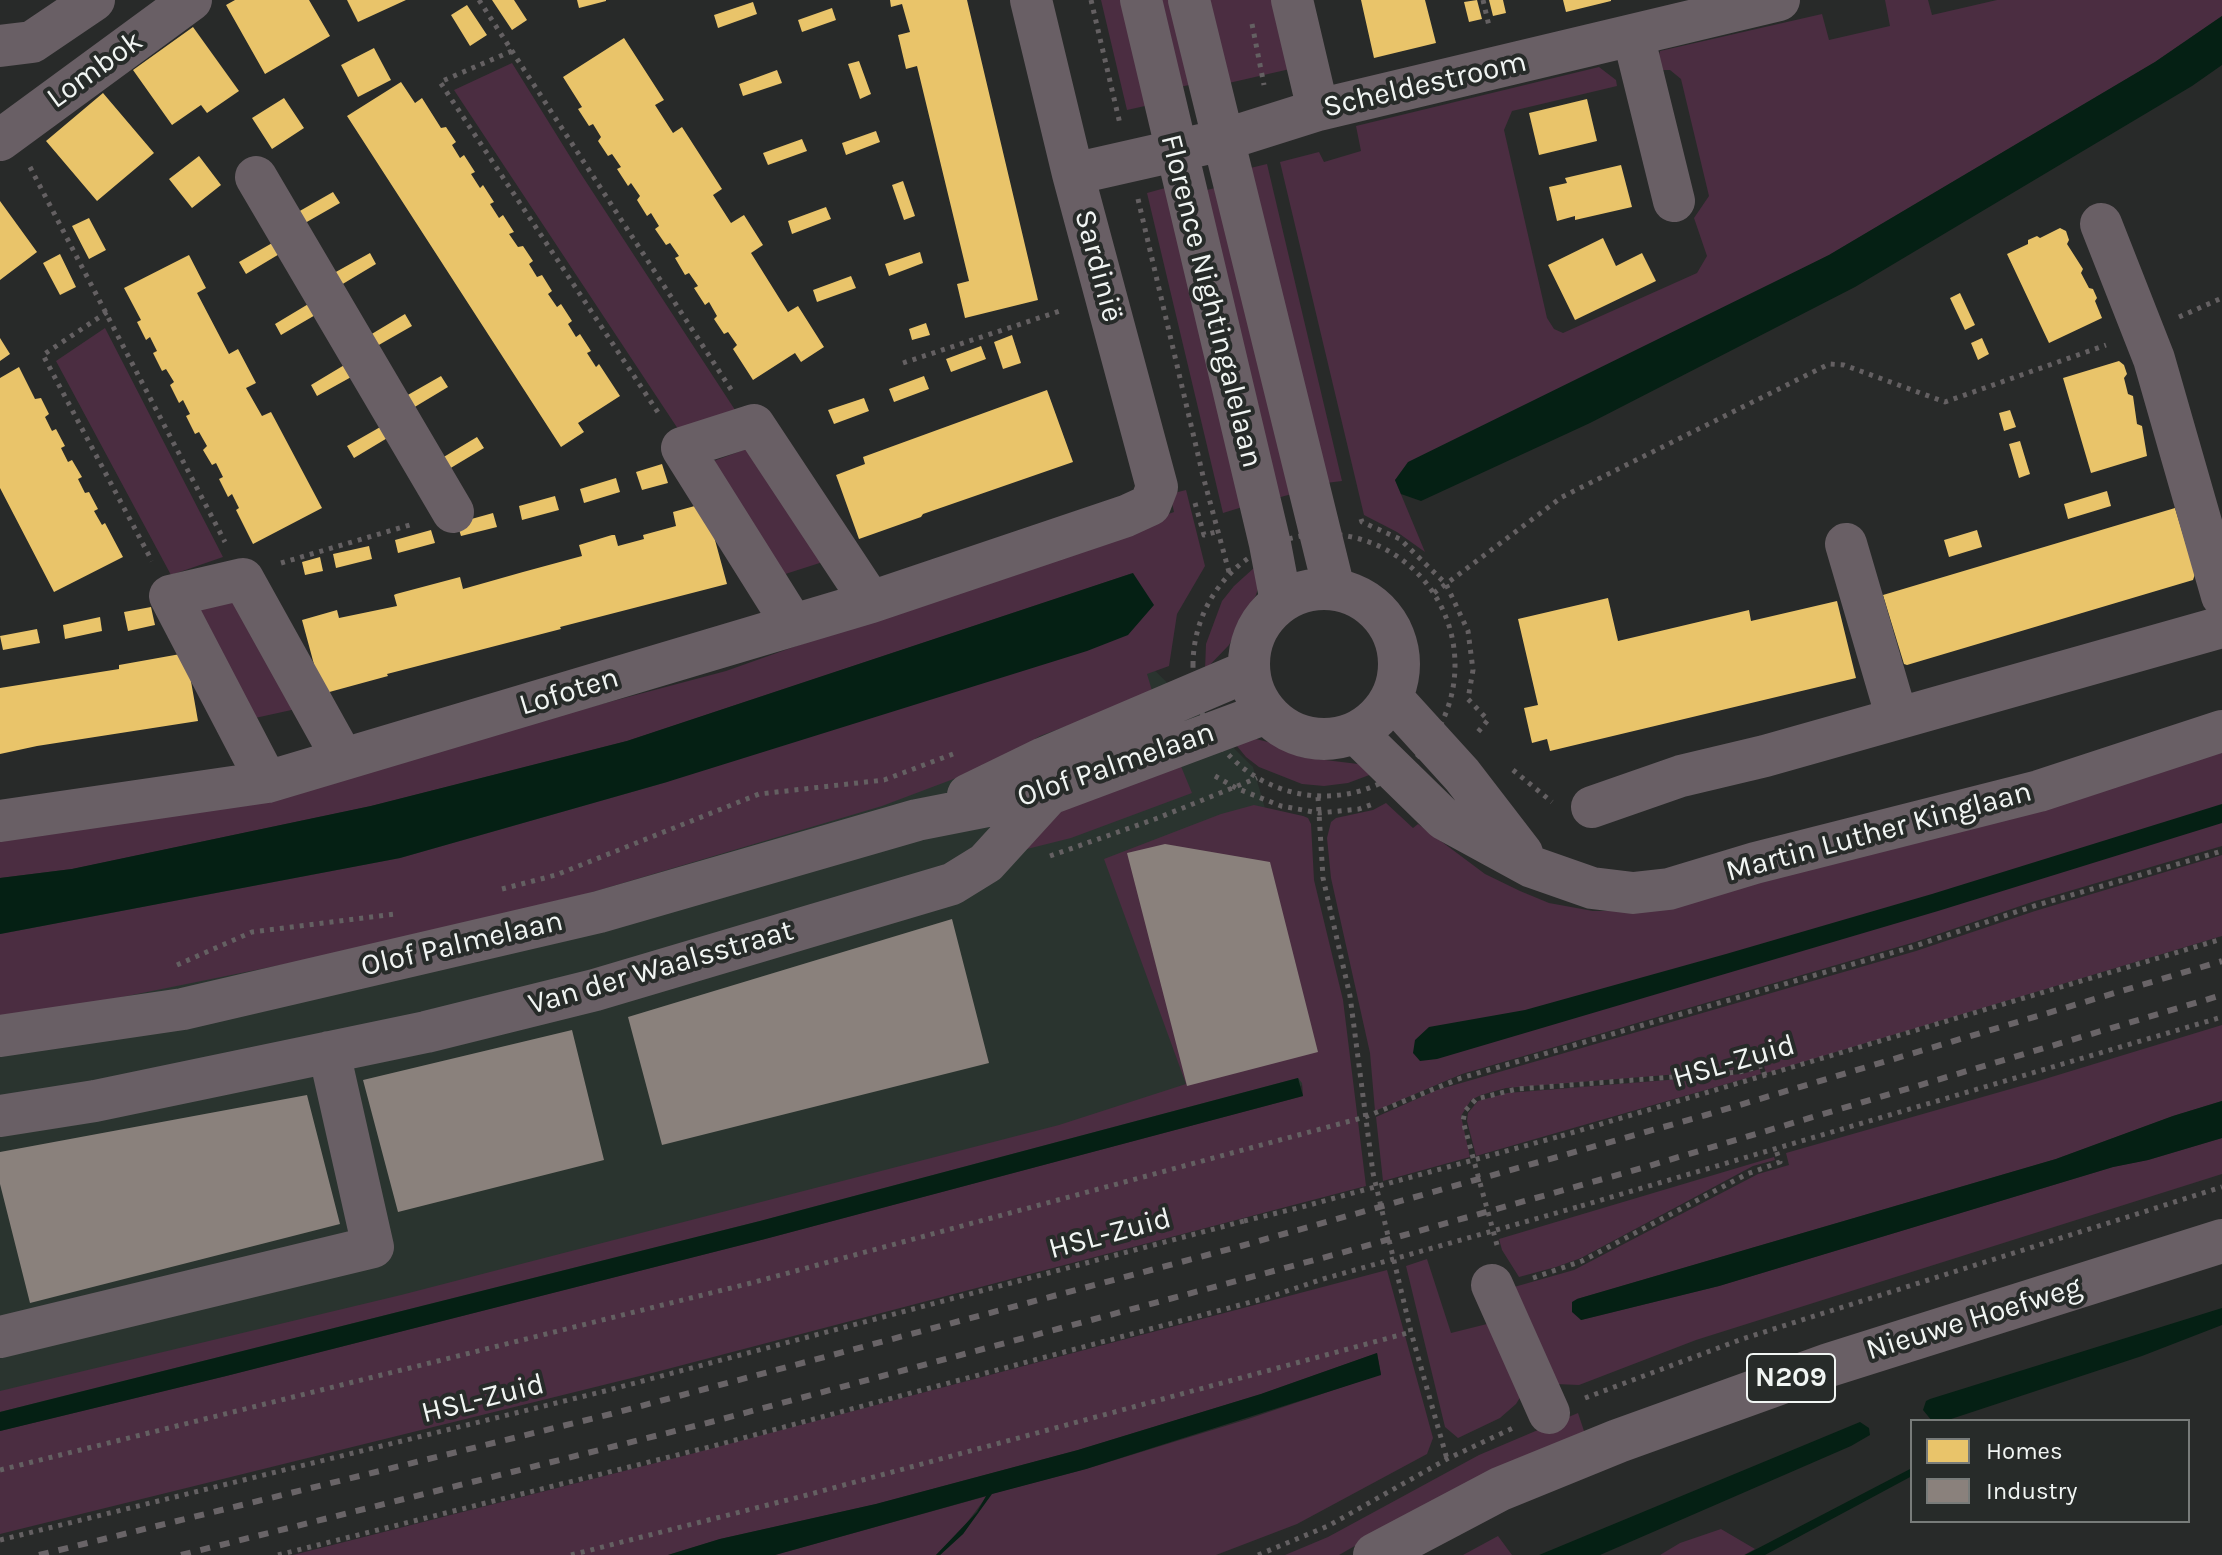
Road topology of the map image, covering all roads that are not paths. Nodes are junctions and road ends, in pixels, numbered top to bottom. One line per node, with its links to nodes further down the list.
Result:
1 (94, 0): 10 (street, Lombok)
2 (191, 0): 11 (street, Lombok)
3 (1031, 0): 16 (street, Sardinië)
4 (1141, 0): 15 (street, Florence Nightingalelaan)
5 (1189, 0): 14 (street, Florence Nightingalelaan)
6 (1292, 0): 12 (street)
7 (1779, 0): 8 (street, Scheldestroom)
8 (1704, 9): 9 (street, Scheldestroom)
9 (1633, 35): 12 (street, Scheldestroom); 18 (street)
10 (16, 44): 11 (street)
11 (67, 90): 13 (street, Lombok)
12 (1318, 110): 14 (street, Scheldestroom)
13 (6, 135)
14 (1223, 140): 15 (street, Scheldestroom); 23 (street, Florence Nightingalelaan)
15 (1175, 150): 16 (street, Scheldestroom); 26 (street, Florence Nightingalelaan)
16 (1073, 174): 21 (street, Sardinië)
17 (256, 177): 20 (street)
18 (1674, 201)
19 (2101, 224): 24 (street)
20 (453, 512)
21 (1126, 516): 25 (street, Lofoten)
22 (1846, 544): 32 (street)
23 (1334, 589): 26 (street); 30 (street)
24 (2222, 596)
25 (871, 602): 27 (street, Lofoten); 27 (street)
26 (1281, 602): 29 (street)
27 (793, 625): 35 (street, Lofoten)
28 (2222, 627): 32 (street)
29 (1248, 671): 31 (street); 39 (street, Olof Palmelaan)
30 (1392, 698): 34 (street); 41 (street)
31 (1266, 713): 34 (street); 37 (street, Olof Palmelaan)
32 (1897, 718): 38 (street)
33 (2222, 731): 41 (street, Martin Luther Kinglaan)
34 (1356, 733): 41 (street, Martin Luther Kinglaan)
35 (343, 759): 36 (street, Lofoten); 36 (street)
36 (267, 782): 40 (street, Lofoten)
37 (1049, 794): 39 (street, Olof Palmelaan); 43 (street, Van der Waalsstraat)
38 (1592, 807)
39 (917, 820): 42 (street, Olof Palmelaan)
40 (0, 821)
41 (1532, 867)
42 (0, 1036)
43 (329, 1052): 44 (street, Van der Waalsstraat); 47 (street)
44 (0, 1116)
45 (2222, 1241): 49 (main road, Nieuwe Hoefweg / N209)
46 (1507, 1272): 48 (street)
47 (2, 1326)
48 (1549, 1413)
49 (1375, 1555)

